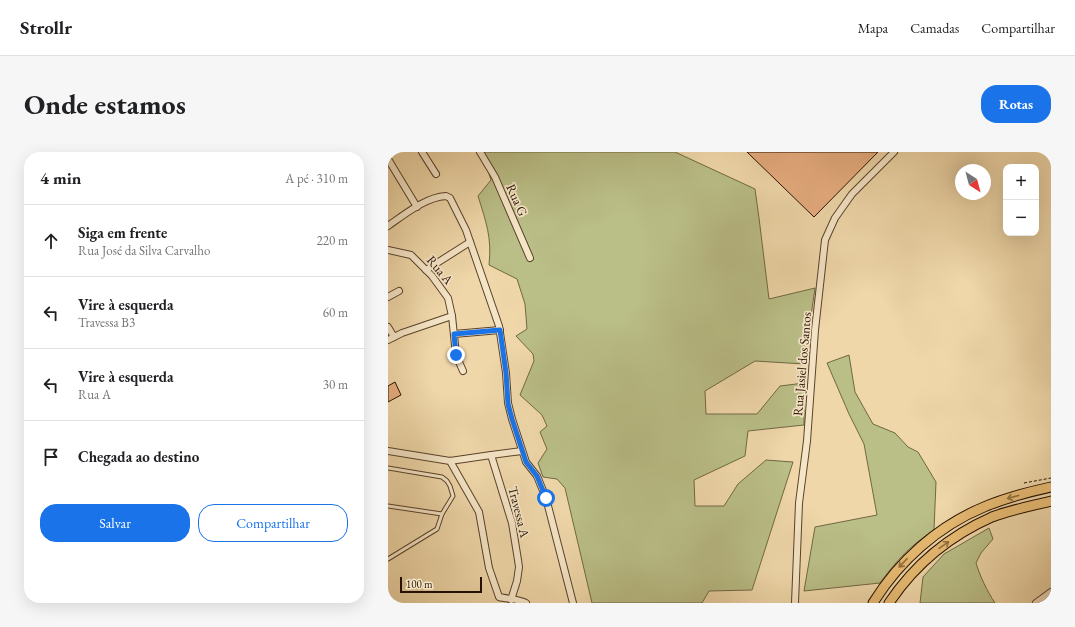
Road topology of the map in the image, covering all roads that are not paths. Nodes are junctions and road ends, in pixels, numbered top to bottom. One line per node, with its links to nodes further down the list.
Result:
1 (422, 152): 5 (street)
2 (480, 152): 10 (street, Rua G)
3 (894, 152): 34 (street, Rua Jasiel dos Santos)
4 (388, 159): 6 (street)
5 (436, 174)
6 (417, 207): 7 (street); 8 (street)
7 (388, 226)
8 (470, 242): 11 (street); 16 (street)
9 (388, 250): 11 (street, Rua A)
10 (530, 258)
11 (426, 270): 14 (street, Rua A)
12 (400, 290): 13 (street)
13 (388, 297)
14 (452, 316): 17 (street, Rua A); 18 (street)
15 (388, 327): 18 (street)
16 (500, 330): 17 (street); 20 (street)
17 (454, 334): 19 (street, Rua A)
18 (391, 339)
19 (463, 371)
20 (522, 450): 22 (street); 33 (street)
21 (388, 451): 23 (street)
22 (492, 455): 23 (street); 31 (street, Travessa A)
23 (450, 461): 31 (street)
24 (388, 468): 28 (lane)
25 (1051, 487): 35 (main road, one-way to 35)
26 (1051, 501): 36 (main road, one-way to 26)
27 (388, 506): 28 (lane)
28 (442, 514): 29 (lane)
29 (388, 559)
30 (1051, 592): 37 (street)
31 (509, 602): 32 (street)
32 (526, 603)
33 (573, 603)
34 (795, 603)
35 (873, 603)
36 (889, 603)
37 (1036, 603)

